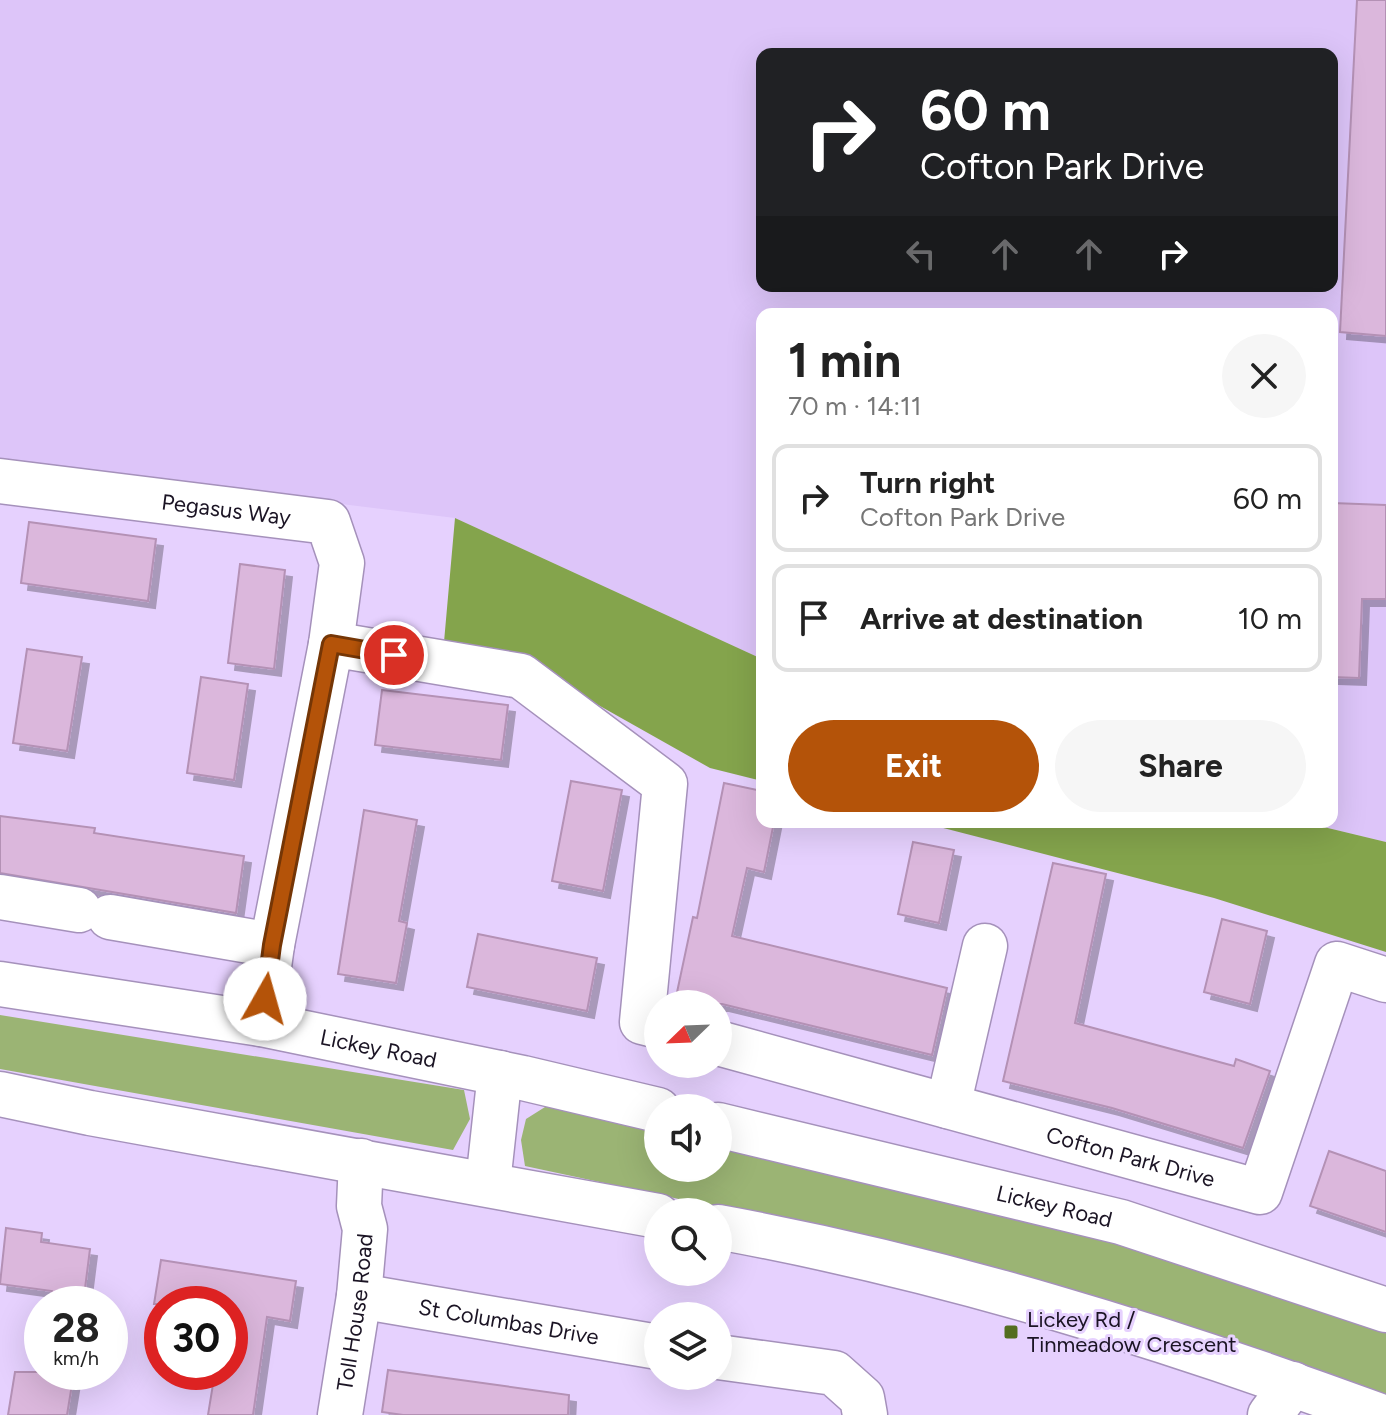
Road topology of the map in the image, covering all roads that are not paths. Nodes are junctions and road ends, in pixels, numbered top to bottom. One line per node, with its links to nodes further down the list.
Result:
1 (0, 481): 2 (street, Pegasus Way)
2 (331, 644): 4 (street); 8 (street)
3 (0, 897): 4 (street)
4 (272, 945): 11 (street)
5 (985, 946): 15 (street)
6 (1386, 980): 15 (street, Cofton Park Drive)
7 (0, 984): 11 (street, Lickey Road)
8 (645, 990)
9 (644, 1001): 10 (street)
10 (644, 1022)
11 (261, 1024): 13 (street, Lickey Road)
12 (732, 1047): 15 (street, Cofton Park Drive)
13 (500, 1073): 16 (street, Lickey Road); 19 (street)
14 (0, 1094): 18 (street)
15 (948, 1106)
16 (644, 1107)
17 (732, 1128): 23 (street, Lickey Road)
18 (361, 1161): 19 (street); 22 (street, Toll House Road)
19 (488, 1183): 20 (street)
20 (644, 1213)
21 (732, 1230): 26 (street)
22 (359, 1296): 24 (street, St Columbas Drive); 27 (street, Toll House Road)
23 (1386, 1310)
24 (644, 1345)
25 (732, 1359): 28 (street)
26 (1282, 1400): 29 (street)
27 (340, 1415)
28 (865, 1415)
29 (1377, 1415)

